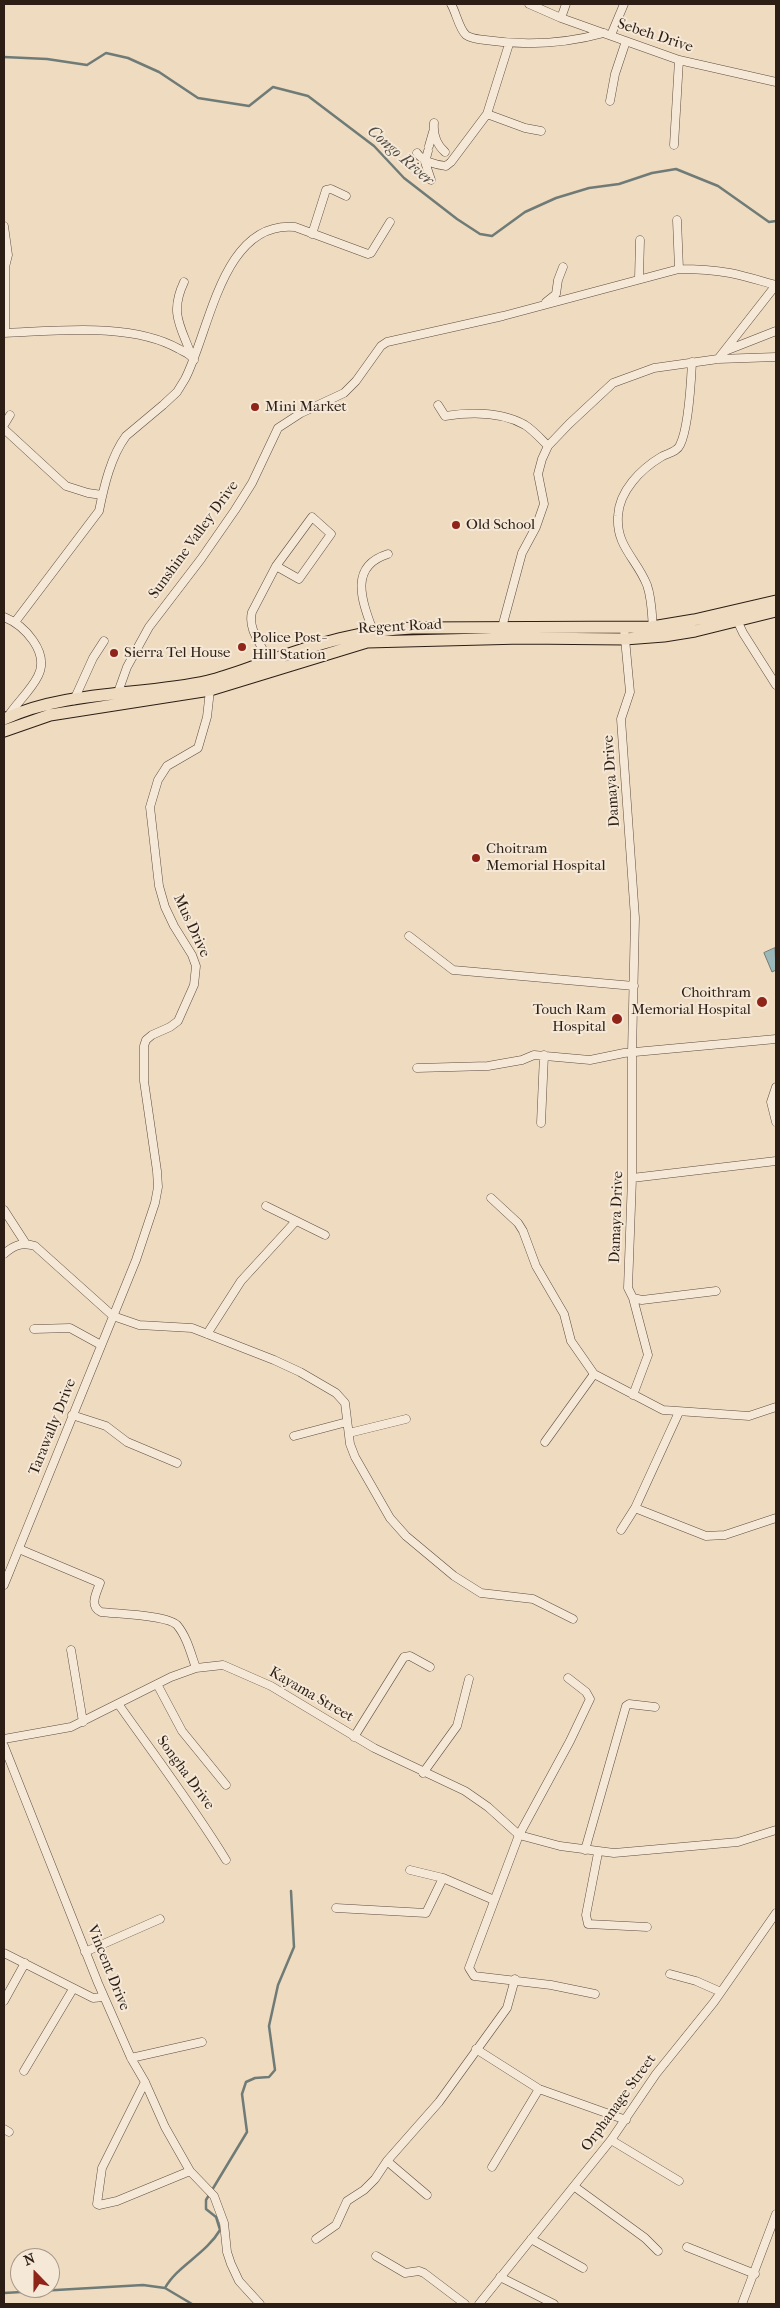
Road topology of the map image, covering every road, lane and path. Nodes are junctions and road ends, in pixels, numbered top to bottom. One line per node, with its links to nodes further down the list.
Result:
1 (451, 4): 8 (street)
2 (529, 4): 5 (street, Sebeh Drive)
3 (566, 4): 5 (street)
4 (624, 4): 6 (street)
5 (561, 18): 6 (street, Sebeh Drive)
6 (607, 34): 7 (street, Sebeh Drive); 8 (street)
7 (626, 41): 9 (street, Sebeh Drive); 11 (street)
8 (508, 44): 12 (street)
9 (679, 60): 10 (street, Sebeh Drive); 14 (street)
10 (776, 82)
11 (610, 100)
12 (487, 114): 13 (street); 16 (street)
13 (541, 131)
14 (674, 145)
15 (445, 152): 17 (street)
16 (417, 153)
17 (431, 180)
18 (346, 196): 22 (street)
19 (677, 220): 25 (street)
20 (390, 222): 22 (street)
21 (4, 226): 31 (street)
22 (312, 234): 34 (street)
23 (640, 240): 26 (street)
24 (563, 267): 29 (street)
25 (679, 269): 26 (street, Sunshine Valley Drive); 28 (street, Sunshine Valley Drive)
26 (639, 278): 29 (street, Sunshine Valley Drive)
27 (184, 282): 34 (street)
28 (776, 285): 32 (street)
29 (542, 305): 57 (street, Sunshine Valley Drive)
30 (776, 332): 32 (street)
31 (4, 333): 34 (street)
32 (725, 351): 35 (street)
33 (776, 357): 35 (street)
34 (193, 358): 41 (street)
35 (718, 359): 36 (street)
36 (692, 362): 40 (street); 49 (street)
37 (438, 405): 40 (street)
38 (10, 415): 39 (street)
39 (4, 427): 41 (street)
40 (548, 446): 50 (street)
41 (102, 495): 48 (street)
42 (388, 554): 52 (street)
43 (276, 566): 43 (street); 54 (street)
44 (776, 600): 46 (main road, Regent Road)
45 (776, 611): 46 (main road, Regent Road)
46 (735, 615): 49 (main road, Regent Road); 55 (street)
47 (4, 618): 48 (street)
48 (14, 622): 59 (street)
49 (653, 632): 51 (main road, Regent Road)
50 (501, 633): 51 (main road, Regent Road); 52 (main road, Regent Road)
51 (624, 634): 62 (street, Damaya Drive)
52 (375, 636): 54 (main road, Regent Road)
53 (104, 641): 58 (street)
54 (271, 666): 56 (main road, Regent Road); 57 (main road, Regent Road)
55 (776, 685)
56 (210, 690): 60 (main road, Regent Road); 81 (street, Mus Drive)
57 (117, 695): 58 (main road, Regent Road)
58 (74, 700): 59 (main road, Regent Road)
59 (6, 716): 60 (street)
60 (4, 730)
61 (409, 936): 62 (street)
62 (634, 986): 64 (street, Damaya Drive)
63 (776, 1039): 64 (street)
64 (632, 1053): 65 (street); 71 (street, Damaya Drive)
65 (544, 1055): 66 (street); 69 (street)
66 (417, 1068)
67 (776, 1087): 68 (street)
68 (776, 1122)
69 (541, 1123)
70 (776, 1162): 71 (street)
71 (632, 1178): 80 (street, Damaya Drive)
72 (491, 1198): 85 (street)
73 (266, 1206): 75 (street)
74 (4, 1210): 77 (street)
75 (296, 1221): 76 (street); 83 (street)
76 (325, 1235)
77 (26, 1244): 78 (street); 81 (street)
78 (4, 1254)
79 (716, 1291): 80 (street)
80 (633, 1298): 86 (street, Damaya Drive)
81 (113, 1316): 83 (street); 84 (street, Tarawally Drive)
82 (34, 1329): 84 (street)
83 (207, 1334): 91 (street)
84 (101, 1345): 89 (street, Tarawally Drive)
85 (594, 1374): 86 (street); 94 (street)
86 (633, 1395): 88 (street)
87 (776, 1408): 88 (street)
88 (679, 1412): 96 (street)
89 (72, 1415): 95 (street); 99 (street, Tarawally Drive)
90 (406, 1419): 92 (street)
91 (347, 1422): 92 (street); 93 (street)
92 (349, 1433): 101 (street)
93 (294, 1436)
94 (545, 1442)
95 (177, 1463)
96 (635, 1508): 97 (street); 98 (street)
97 (776, 1518)
98 (621, 1530)
99 (19, 1549): 100 (street, Tarawally Drive); 104 (street)
100 (4, 1585)
101 (573, 1619)
102 (71, 1650): 110 (street)
103 (430, 1667): 111 (street)
104 (196, 1668): 107 (street, Kayama Street); 111 (street, Kayama Street)
105 (568, 1678): 117 (street)
106 (469, 1680): 114 (street)
107 (157, 1684): 108 (street, Kayama Street); 115 (street)
108 (119, 1704): 110 (street, Kayama Street); 120 (street, Songha Drive)
109 (655, 1707): 118 (street)
110 (77, 1725): 112 (street, Kayama Street)
111 (354, 1736): 114 (street, Kayama Street)
112 (4, 1739)
113 (4, 1746): 128 (street, Vincent Drive)
114 (423, 1773): 117 (street, Kayama Street)
115 (226, 1785)
116 (776, 1830): 119 (street)
117 (519, 1835): 118 (street); 123 (street)
118 (585, 1850): 119 (street)
119 (598, 1853): 127 (street)
120 (226, 1860)
121 (410, 1870): 122 (street)
122 (443, 1878): 123 (street); 124 (street)
123 (494, 1900): 132 (street)
124 (336, 1908)
125 (775, 1917): 134 (street, Orphanage Street)
126 (160, 1919): 128 (street)
127 (647, 1927)
128 (85, 1952): 136 (street, Vincent Drive)
129 (4, 1953): 130 (street)
130 (25, 1963): 133 (street); 137 (street)
131 (670, 1974): 134 (street)
132 (515, 1979): 135 (street); 139 (street)
133 (73, 1989): 136 (street); 141 (street)
134 (722, 1992): 144 (street, Orphanage Street)
135 (595, 1994)
136 (104, 1997): 140 (street, Vincent Drive)
137 (4, 2001)
138 (202, 2042): 140 (street)
139 (476, 2049): 143 (street); 146 (street)
140 (131, 2058): 142 (street, Vincent Drive)
141 (24, 2071)
142 (145, 2082): 148 (street, Vincent Drive); 148 (street)
143 (539, 2089): 144 (street); 147 (street)
144 (626, 2120): 145 (street, Orphanage Street)
145 (611, 2140): 149 (street); 150 (street, Orphanage Street)
146 (387, 2160): 151 (street); 153 (street)
147 (492, 2167)
148 (190, 2171): 161 (street, Vincent Drive)
149 (679, 2181)
150 (574, 2186): 154 (street, Orphanage Street); 156 (street)
151 (427, 2195)
152 (776, 2214): 159 (street)
153 (316, 2239)
154 (531, 2239): 158 (street); 160 (street, Orphanage Street)
155 (687, 2247): 159 (street)
156 (658, 2251)
157 (376, 2256): 162 (street)
158 (583, 2268)
159 (755, 2274): 165 (street)
160 (500, 2276): 163 (street, Orphanage Street); 164 (street)
161 (260, 2304)
162 (465, 2304)
163 (479, 2304)
164 (554, 2304)
165 (742, 2304)

